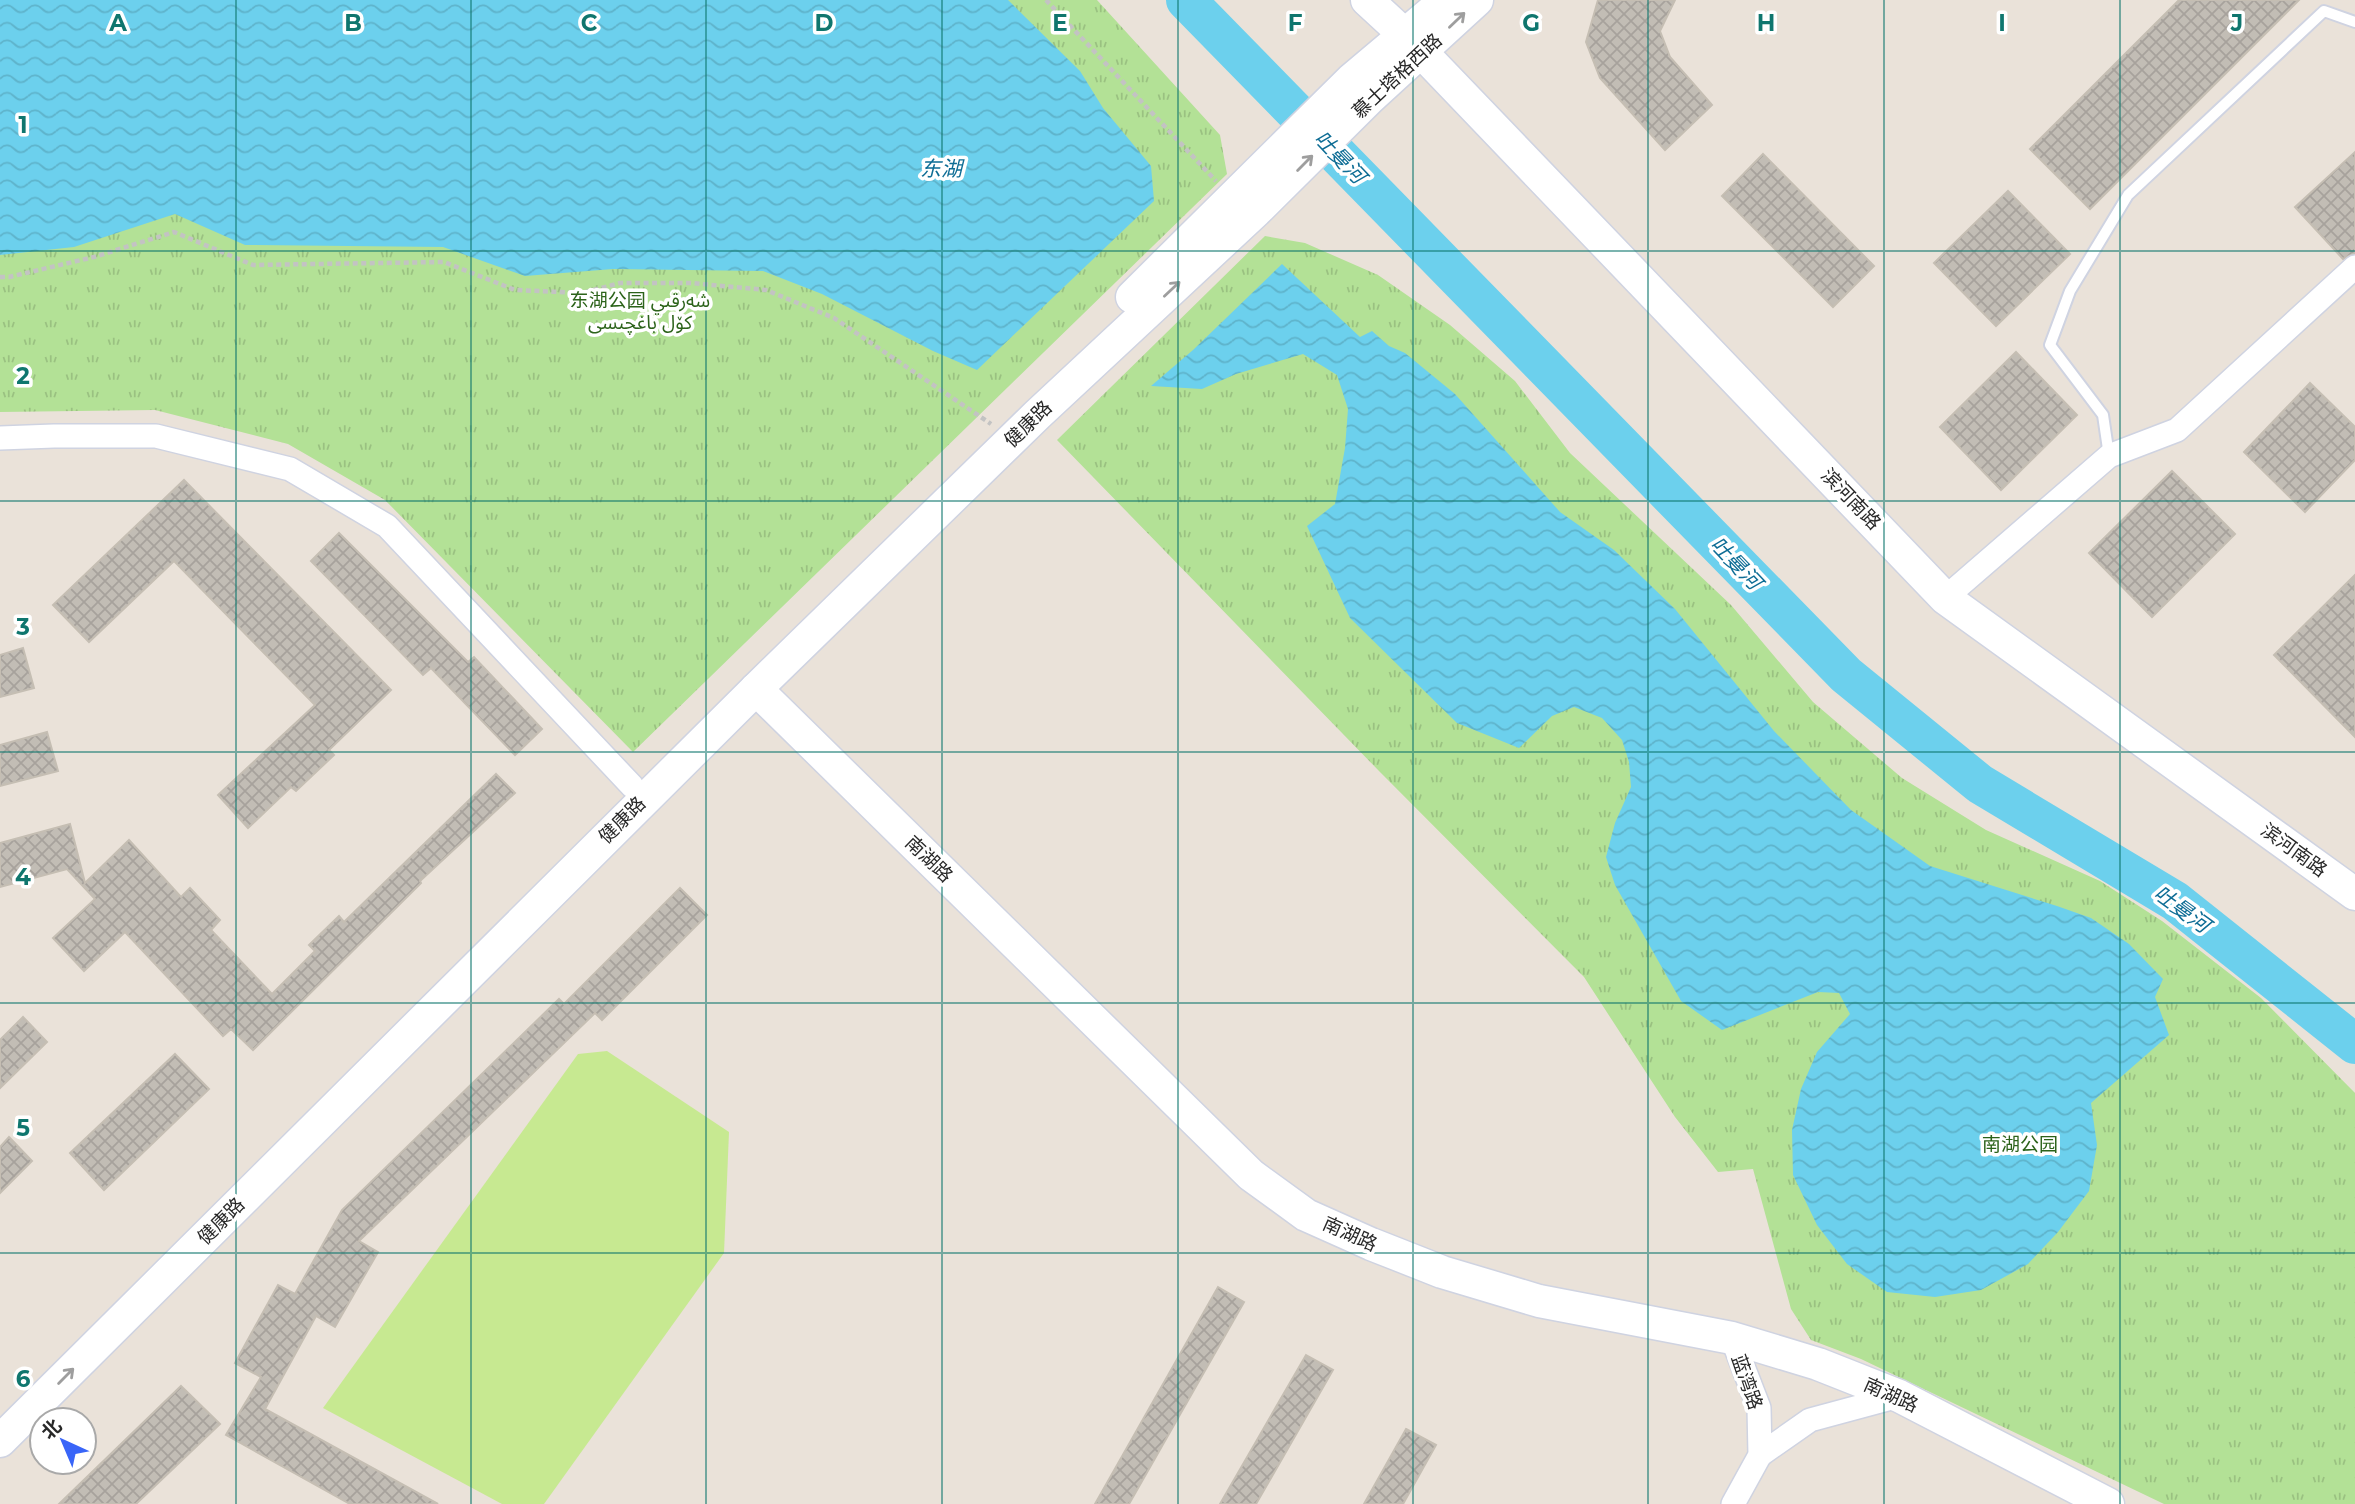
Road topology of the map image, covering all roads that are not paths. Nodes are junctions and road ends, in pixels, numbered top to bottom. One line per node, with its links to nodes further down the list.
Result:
1 (1367, 0): 5 (main road, 滨河南路)
2 (1446, 0): 5 (main road, 慕士塔格西路)
3 (1477, 0): 5 (main road, 慕士塔格西路, one-way to 3)
4 (2355, 22): 9 (lane)
5 (1414, 44): 6 (main road, 慕士塔格西路); 10 (main road, 滨河南路)
6 (1243, 201): 11 (main road, 健康路, one-way to 6); 12 (main road, 健康路)
7 (2355, 267): 9 (street)
8 (0, 438): 12 (street)
9 (2109, 456): 10 (street)
10 (1945, 597): 13 (main road, 滨河南路)
11 (756, 689): 14 (main road, 南湖路); 17 (main road, 健康路, one-way to 11)
12 (632, 786): 16 (main road, 健康路)
13 (2355, 894)
14 (1732, 1338): 15 (main road, 南湖路); 18 (street, 蓝湾路)
15 (1899, 1396): 18 (street); 20 (main road, 南湖路)
16 (0, 1411)
17 (0, 1441)
18 (1760, 1455): 19 (street)
19 (1733, 1504)
20 (2108, 1504)

